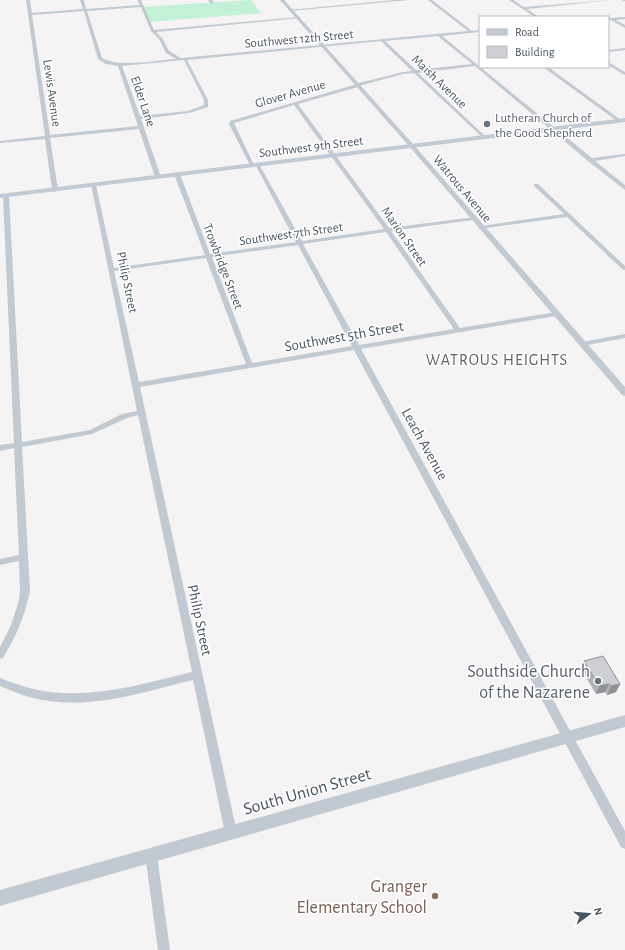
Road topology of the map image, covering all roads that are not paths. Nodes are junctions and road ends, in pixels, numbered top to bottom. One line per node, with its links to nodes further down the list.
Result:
1 (28, 0): 14 (street, Lewis Avenue)
2 (82, 0): 12 (street, Elder Lane)
3 (139, 0): 10 (street)
4 (282, 0): 13 (street, Watrous Avenue)
5 (407, 0): 9 (street)
6 (430, 0): 22 (street)
7 (511, 0): 11 (street)
8 (609, 0): 11 (street)
9 (370, 2): 13 (street)
10 (142, 6): 12 (street); 20 (street)
11 (522, 8): 15 (street)
12 (85, 10): 14 (street); 30 (street, Elder Lane)
13 (290, 10): 16 (street, Watrous Avenue)
14 (30, 14): 43 (street, Lewis Avenue)
15 (535, 16)
16 (298, 18): 20 (street); 25 (street, Watrous Avenue)
17 (625, 18): 18 (street)
18 (610, 19): 19 (street)
19 (625, 26)
20 (154, 31): 28 (street)
21 (479, 31): 22 (street, Southwest 12th Street)
22 (471, 32): 23 (street, Southwest 12th Street)
23 (439, 35): 24 (street, Southwest 12th Street); 31 (street)
24 (382, 40): 25 (street, Southwest 12th Street); 34 (street, Maish Avenue)
25 (322, 46): 28 (street, Southwest 12th Street); 36 (street, Watrous Avenue)
26 (625, 49): 27 (street)
27 (609, 51)
28 (183, 59): 30 (street, Southwest 12th Street); 38 (street)
29 (609, 64): 35 (street)
30 (120, 65): 38 (street, Elder Lane)
31 (478, 65): 34 (street, Glover Avenue)
32 (482, 68): 42 (street)
33 (547, 68): 39 (street)
34 (414, 71): 36 (street, Glover Avenue); 44 (street, Maish Avenue)
35 (625, 74)
36 (356, 85): 37 (street, Glover Avenue); 46 (street, Watrous Avenue)
37 (295, 103): 40 (street, Glover Avenue); 47 (street, Marion Street)
38 (138, 118): 41 (street, Elder Lane)
39 (622, 120): 42 (main road, Southwest 9th Street)
40 (231, 124): 50 (street, Leach Avenue)
41 (141, 127): 43 (street); 52 (street, Elder Lane)
42 (552, 128): 44 (main road, Southwest 9th Street); 49 (street)
43 (48, 137): 45 (street); 56 (street, Lewis Avenue)
44 (482, 137): 46 (main road, Southwest 9th Street)
45 (0, 142)
46 (411, 145): 47 (main road, Southwest 9th Street); 59 (street, Watrous Avenue)
47 (333, 155): 50 (main road, Southwest 9th Street); 61 (street, Marion Street)
48 (625, 155): 49 (street)
49 (590, 160): 55 (street)
50 (255, 165): 51 (main road, Southwest 9th Street); 62 (street, Leach Avenue)
51 (177, 174): 52 (main road, Southwest 9th Street); 63 (street, Trowbridge Street)
52 (158, 177): 53 (main road, Southwest 9th Street)
53 (93, 185): 56 (main road, Southwest 9th Street); 65 (street, Philip Street)
54 (536, 185): 58 (street)
55 (625, 188)
56 (55, 190): 57 (main road, Southwest 9th Street)
57 (3, 196): 75 (street)
58 (568, 215): 60 (street); 64 (street)
59 (473, 218): 60 (street, Watrous Avenue); 61 (street, Southwest 7th Street)
60 (481, 228): 66 (street, Watrous Avenue)
61 (388, 231): 62 (street, Southwest 7th Street); 67 (street, Marion Street)
62 (300, 243): 63 (street, Southwest 7th Street); 70 (street, Leach Avenue)
63 (208, 256): 65 (street, Southwest 7th Street); 71 (street, Trowbridge Street)
64 (624, 268)
65 (112, 270): 72 (street, Philip Street)
66 (556, 314): 67 (street, Southwest 5th Street); 69 (street, Watrous Avenue)
67 (459, 331): 70 (street, Southwest 5th Street)
68 (625, 336): 69 (street)
69 (582, 344): 73 (street, Watrous Avenue)
70 (357, 348): 71 (street, Southwest 5th Street); 83 (street, Leach Avenue)
71 (250, 366): 72 (street, Southwest 5th Street)
72 (136, 385): 74 (street, Philip Street)
73 (625, 393)
74 (142, 412): 75 (street); 80 (street, Philip Street)
75 (19, 445): 76 (street); 77 (street)
76 (0, 448)
77 (24, 557): 78 (street); 79 (street)
78 (0, 562)
79 (0, 655)
80 (197, 675): 81 (street); 84 (street, Philip Street)
81 (0, 682)
82 (625, 721): 83 (street, South Union Street)
83 (568, 737): 84 (street, South Union Street); 85 (street, Leach Avenue)
84 (231, 833): 86 (street, South Union Street)
85 (625, 843)
86 (151, 855): 87 (street, South Union Street); 88 (street)
87 (0, 898)
88 (164, 950)

